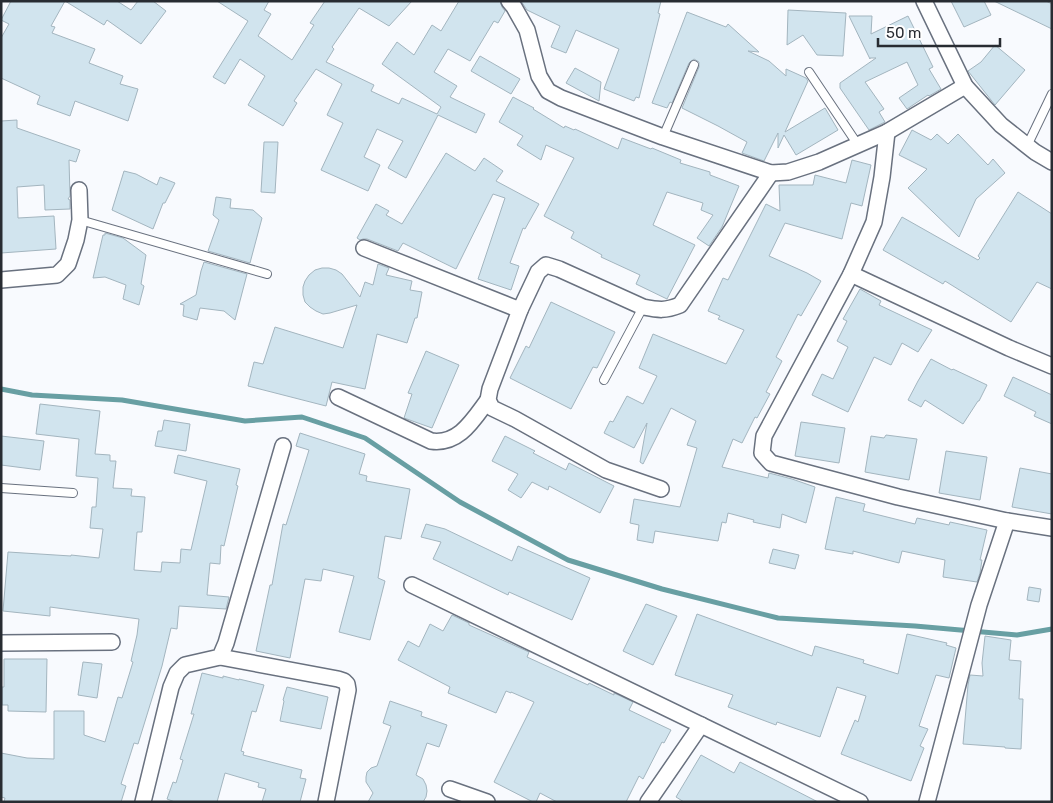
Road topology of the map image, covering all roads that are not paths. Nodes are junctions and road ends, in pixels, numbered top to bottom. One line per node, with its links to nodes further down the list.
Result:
1 (509, 1): 8 (street)
2 (924, 1): 5 (street)
3 (694, 65): 8 (lane)
4 (810, 72): 9 (lane)
5 (966, 86): 7 (street); 10 (street)
6 (1052, 94): 10 (lane)
7 (887, 132): 9 (street); 17 (street)
8 (663, 137): 12 (street)
9 (858, 145): 12 (street)
10 (1027, 146): 11 (street)
11 (1052, 162)
12 (771, 173): 19 (street)
13 (79, 190): 14 (street)
14 (80, 220): 16 (lane); 18 (street)
15 (364, 248): 20 (street)
16 (267, 274)
17 (851, 274): 21 (street); 29 (street)
18 (1, 280)
19 (643, 307): 20 (street); 22 (lane)
20 (520, 310): 24 (street)
21 (1052, 366)
22 (604, 380)
23 (338, 397): 24 (street)
24 (488, 400): 27 (street)
25 (283, 446): 34 (street)
26 (1, 488): 28 (lane)
27 (661, 489)
28 (72, 493)
29 (1007, 521): 30 (street); 42 (street)
30 (1052, 528)
31 (412, 585): 35 (street)
32 (112, 642): 33 (street)
33 (1, 643)
34 (220, 657): 37 (street); 38 (street)
35 (700, 725): 40 (street); 41 (street)
36 (450, 790): 39 (street)
37 (143, 802)
38 (326, 802)
39 (487, 802)
40 (648, 802)
41 (860, 802)
42 (927, 802)

